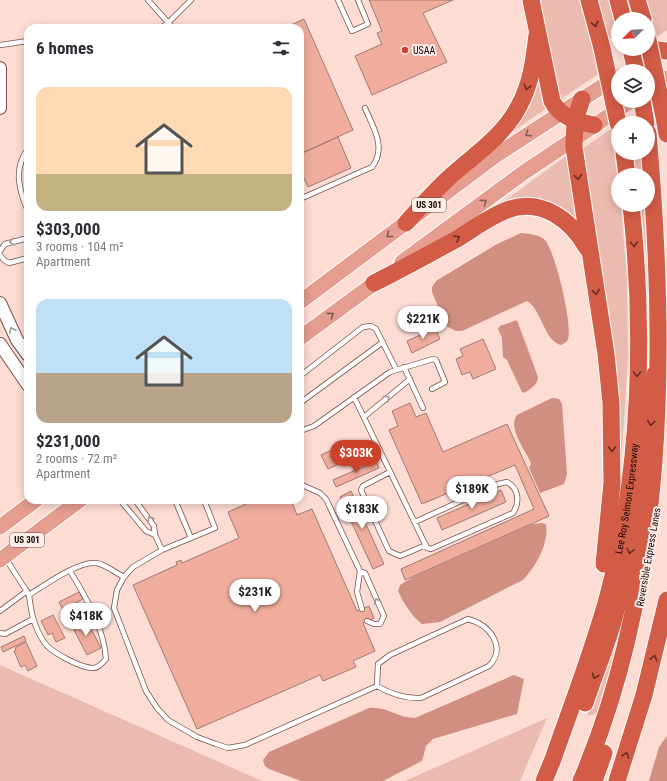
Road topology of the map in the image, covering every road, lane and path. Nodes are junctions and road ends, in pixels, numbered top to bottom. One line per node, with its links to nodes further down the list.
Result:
1 (148, 0): 12 (lane)
2 (191, 0): 12 (lane)
3 (344, 0): 9 (lane)
4 (358, 0): 9 (lane)
5 (531, 0): 13 (highway)
6 (589, 0): 27 (highway, one-way to 27, bridge)
7 (618, 0): 10 (highway)
8 (637, 0): 11 (highway)
9 (338, 1)
10 (621, 12)
11 (640, 12)
12 (168, 23)
13 (537, 35): 26 (highway); 36 (highway, one-way to 36)
14 (24, 42): 15 (lane)
15 (0, 45)
16 (660, 46): 17 (main road); 29 (highway, bridge)
17 (635, 64)
18 (0, 68): 23 (street)
19 (667, 78): 21 (main road)
20 (611, 80): 22 (main road)
21 (655, 86)
22 (582, 99): 26 (highway)
23 (0, 108)
24 (365, 108): 33 (lane)
25 (620, 108): 28 (main road, US 301)
26 (568, 116): 28 (highway); 30 (highway); 36 (main road, US 301, one-way to 36)
27 (617, 116)
28 (594, 124): 30 (main road, US 301)
29 (667, 134)
30 (573, 138): 39 (highway, one-way to 39); 42 (main road, US 301, one-way to 30)
31 (24, 156): 34 (lane)
32 (652, 160): 44 (highway, Reversible Express Lanes)
33 (304, 197)
34 (24, 200)
35 (631, 212): 86 (highway, Lee Roy Selmon Expressway, one-way to 86)
36 (406, 222): 43 (main road, US 301, one-way to 43)
37 (24, 239): 38 (lane, one-way to 38)
38 (0, 251)
39 (589, 253): 42 (highway, one-way to 39); 86 (highway, one-way to 86)
40 (0, 255): 41 (lane)
41 (24, 259)
42 (374, 283): 46 (main road, US 301, one-way to 42)
43 (304, 299)
44 (665, 301): 89 (highway, one-way to 89); 90 (highway, Reversible Express Lanes)
45 (0, 303): 49 (street, one-way to 45)
46 (304, 335)
47 (383, 342): 51 (lane); 52 (lane); 57 (lane)
48 (0, 344): 53 (street)
49 (24, 350)
50 (404, 367): 51 (lane); 54 (lane); 55 (lane)
51 (396, 369): 56 (lane)
52 (304, 373)
53 (24, 379)
54 (410, 379): 58 (lane); 59 (lane, one-way to 54)
55 (432, 389)
56 (354, 397): 59 (lane); 60 (lane)
57 (304, 400)
58 (423, 408)
59 (364, 417): 61 (lane)
60 (304, 430)
61 (390, 472): 69 (lane); 73 (lane)
62 (304, 486): 77 (lane)
63 (31, 504): 70 (main road, US 301)
64 (75, 504): 75 (main road, US 301)
65 (123, 504): 71 (lane)
66 (138, 504): 71 (lane, one-way to 66)
67 (177, 504): 72 (lane)
68 (206, 504): 72 (lane)
69 (415, 522): 73 (lane); 73 (lane)
70 (0, 527)
71 (155, 535): 74 (lane)
72 (191, 538): 74 (lane)
73 (426, 545)
74 (162, 550): 78 (lane)
75 (2, 558): 79 (lane)
76 (70, 571): 78 (lane); 79 (lane); 84 (lane)
77 (360, 571): 81 (lane); 85 (lane, one-way to 77)
78 (124, 577): 88 (lane)
79 (28, 593): 82 (lane); 84 (lane)
80 (667, 600): 83 (highway)
81 (362, 609)
82 (0, 610)
83 (665, 616): 94 (highway, one-way to 83)
84 (33, 619): 87 (lane)
85 (367, 621)
86 (596, 632): 89 (highway, Lee Roy Selmon Expressway)
87 (0, 633)
88 (377, 686): 88 (lane)
89 (571, 722): 91 (highway, Lee Roy Selmon Expressway)
90 (604, 739): 92 (highway, Reversible Express Lanes); 93 (highway)
91 (544, 781)
92 (581, 781)
93 (594, 781)
94 (617, 781)

